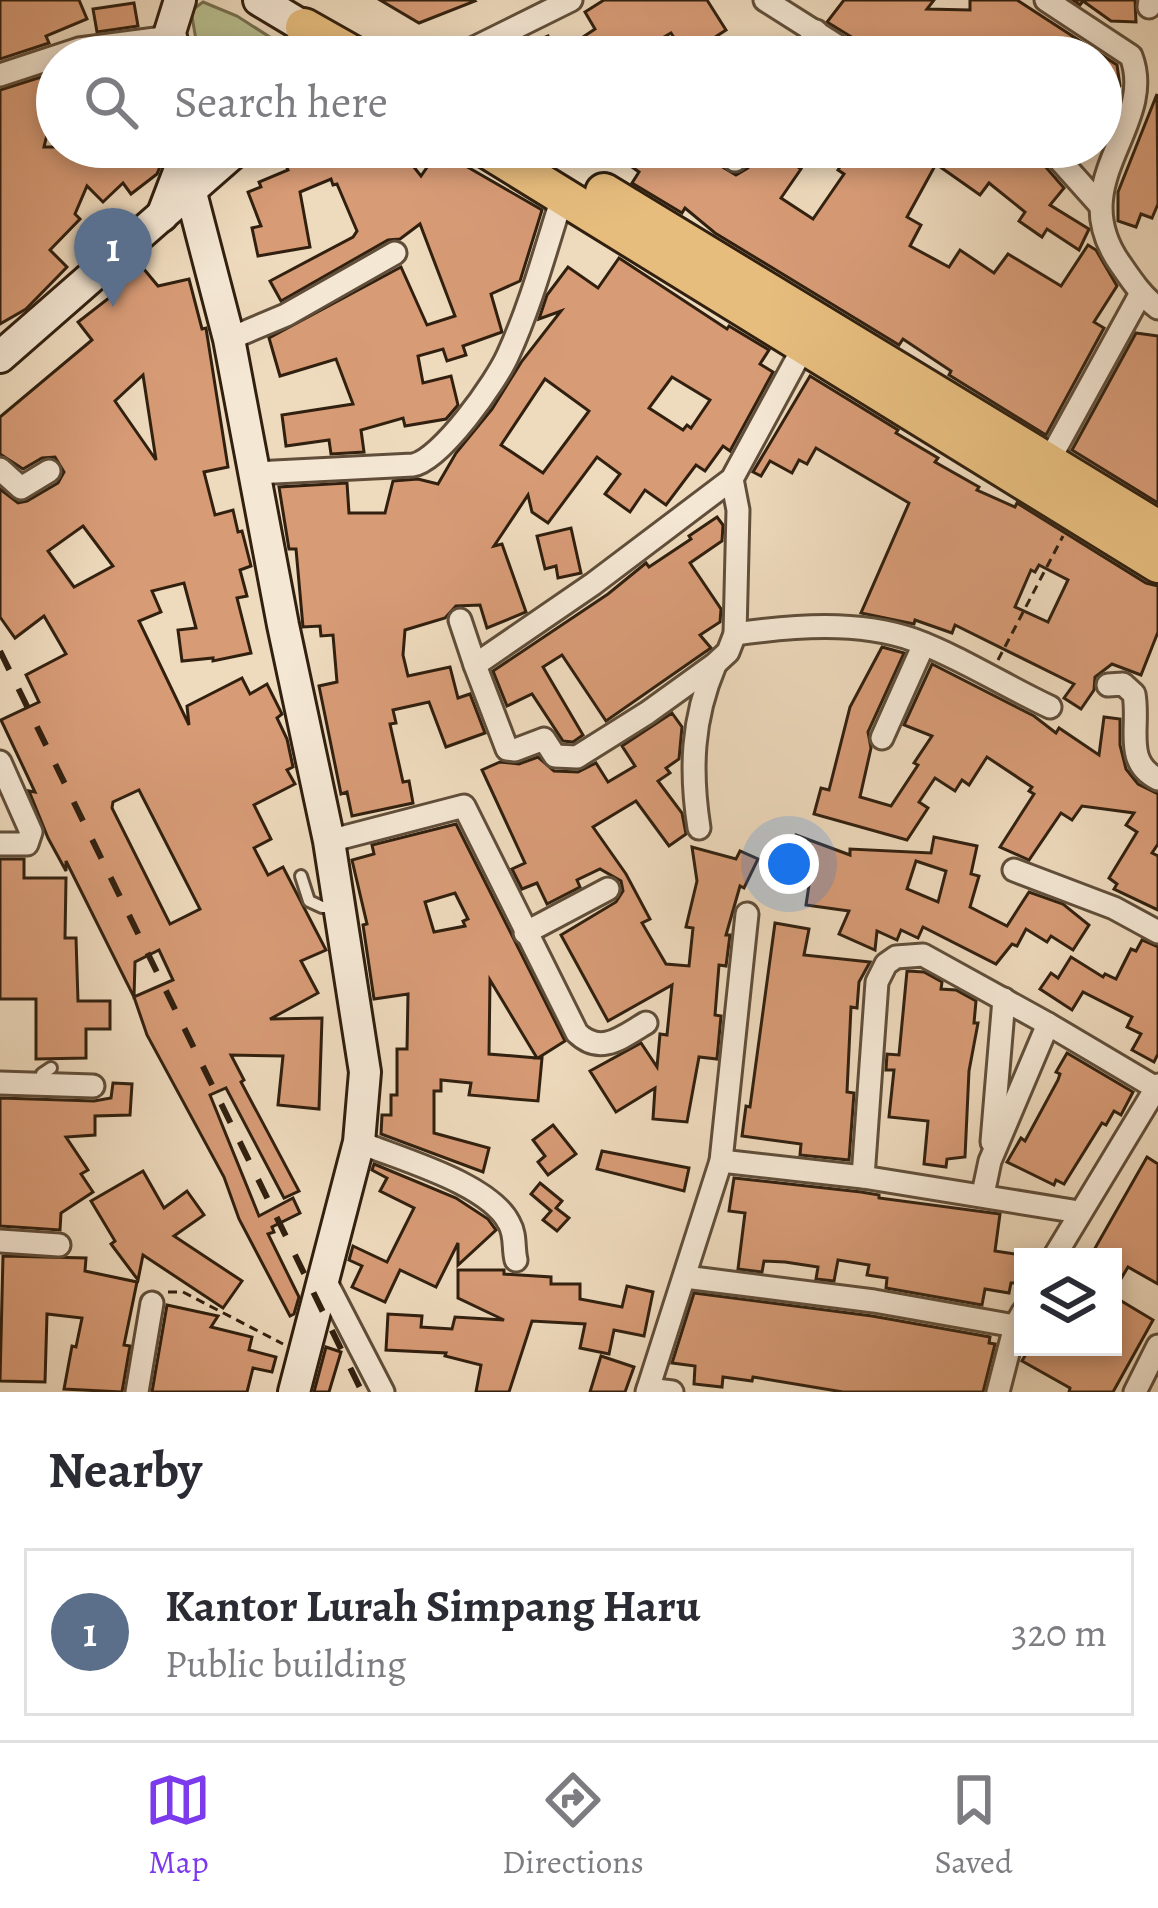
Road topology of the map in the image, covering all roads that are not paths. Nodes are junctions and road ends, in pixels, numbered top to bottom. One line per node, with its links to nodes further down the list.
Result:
1 (162, 0): 8 (street)
2 (179, 0): 9 (street)
3 (259, 0): 10 (street)
4 (571, 0): 11 (street)
5 (765, 0): 7 (street)
6 (1046, 0): 14 (street)
7 (816, 31): 12 (street); 13 (street)
8 (171, 36)
9 (173, 36)
10 (302, 36)
11 (498, 36)
12 (813, 36)
13 (823, 36)
14 (1101, 36)
15 (1122, 50): 18 (street)
16 (36, 63): 17 (street)
17 (0, 75)
18 (1122, 138)
19 (180, 168): 28 (street)
20 (218, 168): 25 (street)
21 (518, 168): 26 (main road)
22 (561, 168): 34 (main road)
23 (1067, 168): 27 (street)
24 (1112, 168): 27 (street)
25 (191, 193): 28 (street); 31 (street)
26 (563, 195): 32 (main road); 38 (street)
27 (1099, 204): 30 (street)
28 (162, 216): 33 (street)
29 (395, 254): 31 (street)
30 (1150, 301): 35 (street)
31 (229, 340): 38 (street)
32 (804, 346): 34 (main road); 39 (street)
33 (0, 357)
34 (976, 434): 35 (main road); 41 (main road)
35 (1047, 464): 40 (main road)
36 (0, 469): 37 (street)
37 (49, 471)
38 (255, 473): 53 (street)
39 (732, 479): 43 (street); 45 (street)
40 (1158, 529)
41 (1158, 564)
42 (460, 620): 45 (street)
43 (735, 634): 44 (street); 46 (street)
44 (924, 644): 48 (street); 49 (street)
45 (476, 664): 46 (street)
46 (715, 664): 52 (street)
47 (1108, 685): 51 (street)
48 (1050, 707)
49 (882, 738)
50 (0, 762): 54 (street)
51 (1158, 779)
52 (699, 828)
53 (329, 841): 58 (street); 61 (street)
54 (0, 844)
55 (1014, 870): 60 (street)
56 (302, 876): 58 (lane)
57 (608, 889): 61 (street)
58 (339, 907): 68 (street)
59 (747, 914): 69 (street)
60 (1158, 932)
61 (525, 933): 63 (street)
62 (1004, 999): 64 (street); 70 (street); 71 (street)
63 (646, 1023)
64 (1048, 1024): 67 (street); 70 (street)
65 (0, 1084): 66 (street)
66 (93, 1085)
67 (1157, 1086): 73 (street)
68 (359, 1142): 77 (street); 79 (street)
69 (721, 1162): 71 (street); 78 (street)
70 (990, 1162): 72 (street)
71 (863, 1177): 72 (street)
72 (983, 1194): 73 (street)
73 (1078, 1212): 76 (street)
74 (0, 1241): 75 (street)
75 (59, 1245)
76 (1059, 1248)
77 (516, 1261)
78 (685, 1277): 81 (street); 85 (street)
79 (325, 1280): 87 (street); 88 (street)
80 (152, 1303): 86 (street)
81 (1014, 1318)
82 (1014, 1336): 90 (street)
83 (1158, 1346): 84 (street)
84 (1144, 1386)
85 (647, 1390): 89 (street)
86 (137, 1392)
87 (294, 1392)
88 (383, 1392)
89 (672, 1392)
90 (998, 1392)

